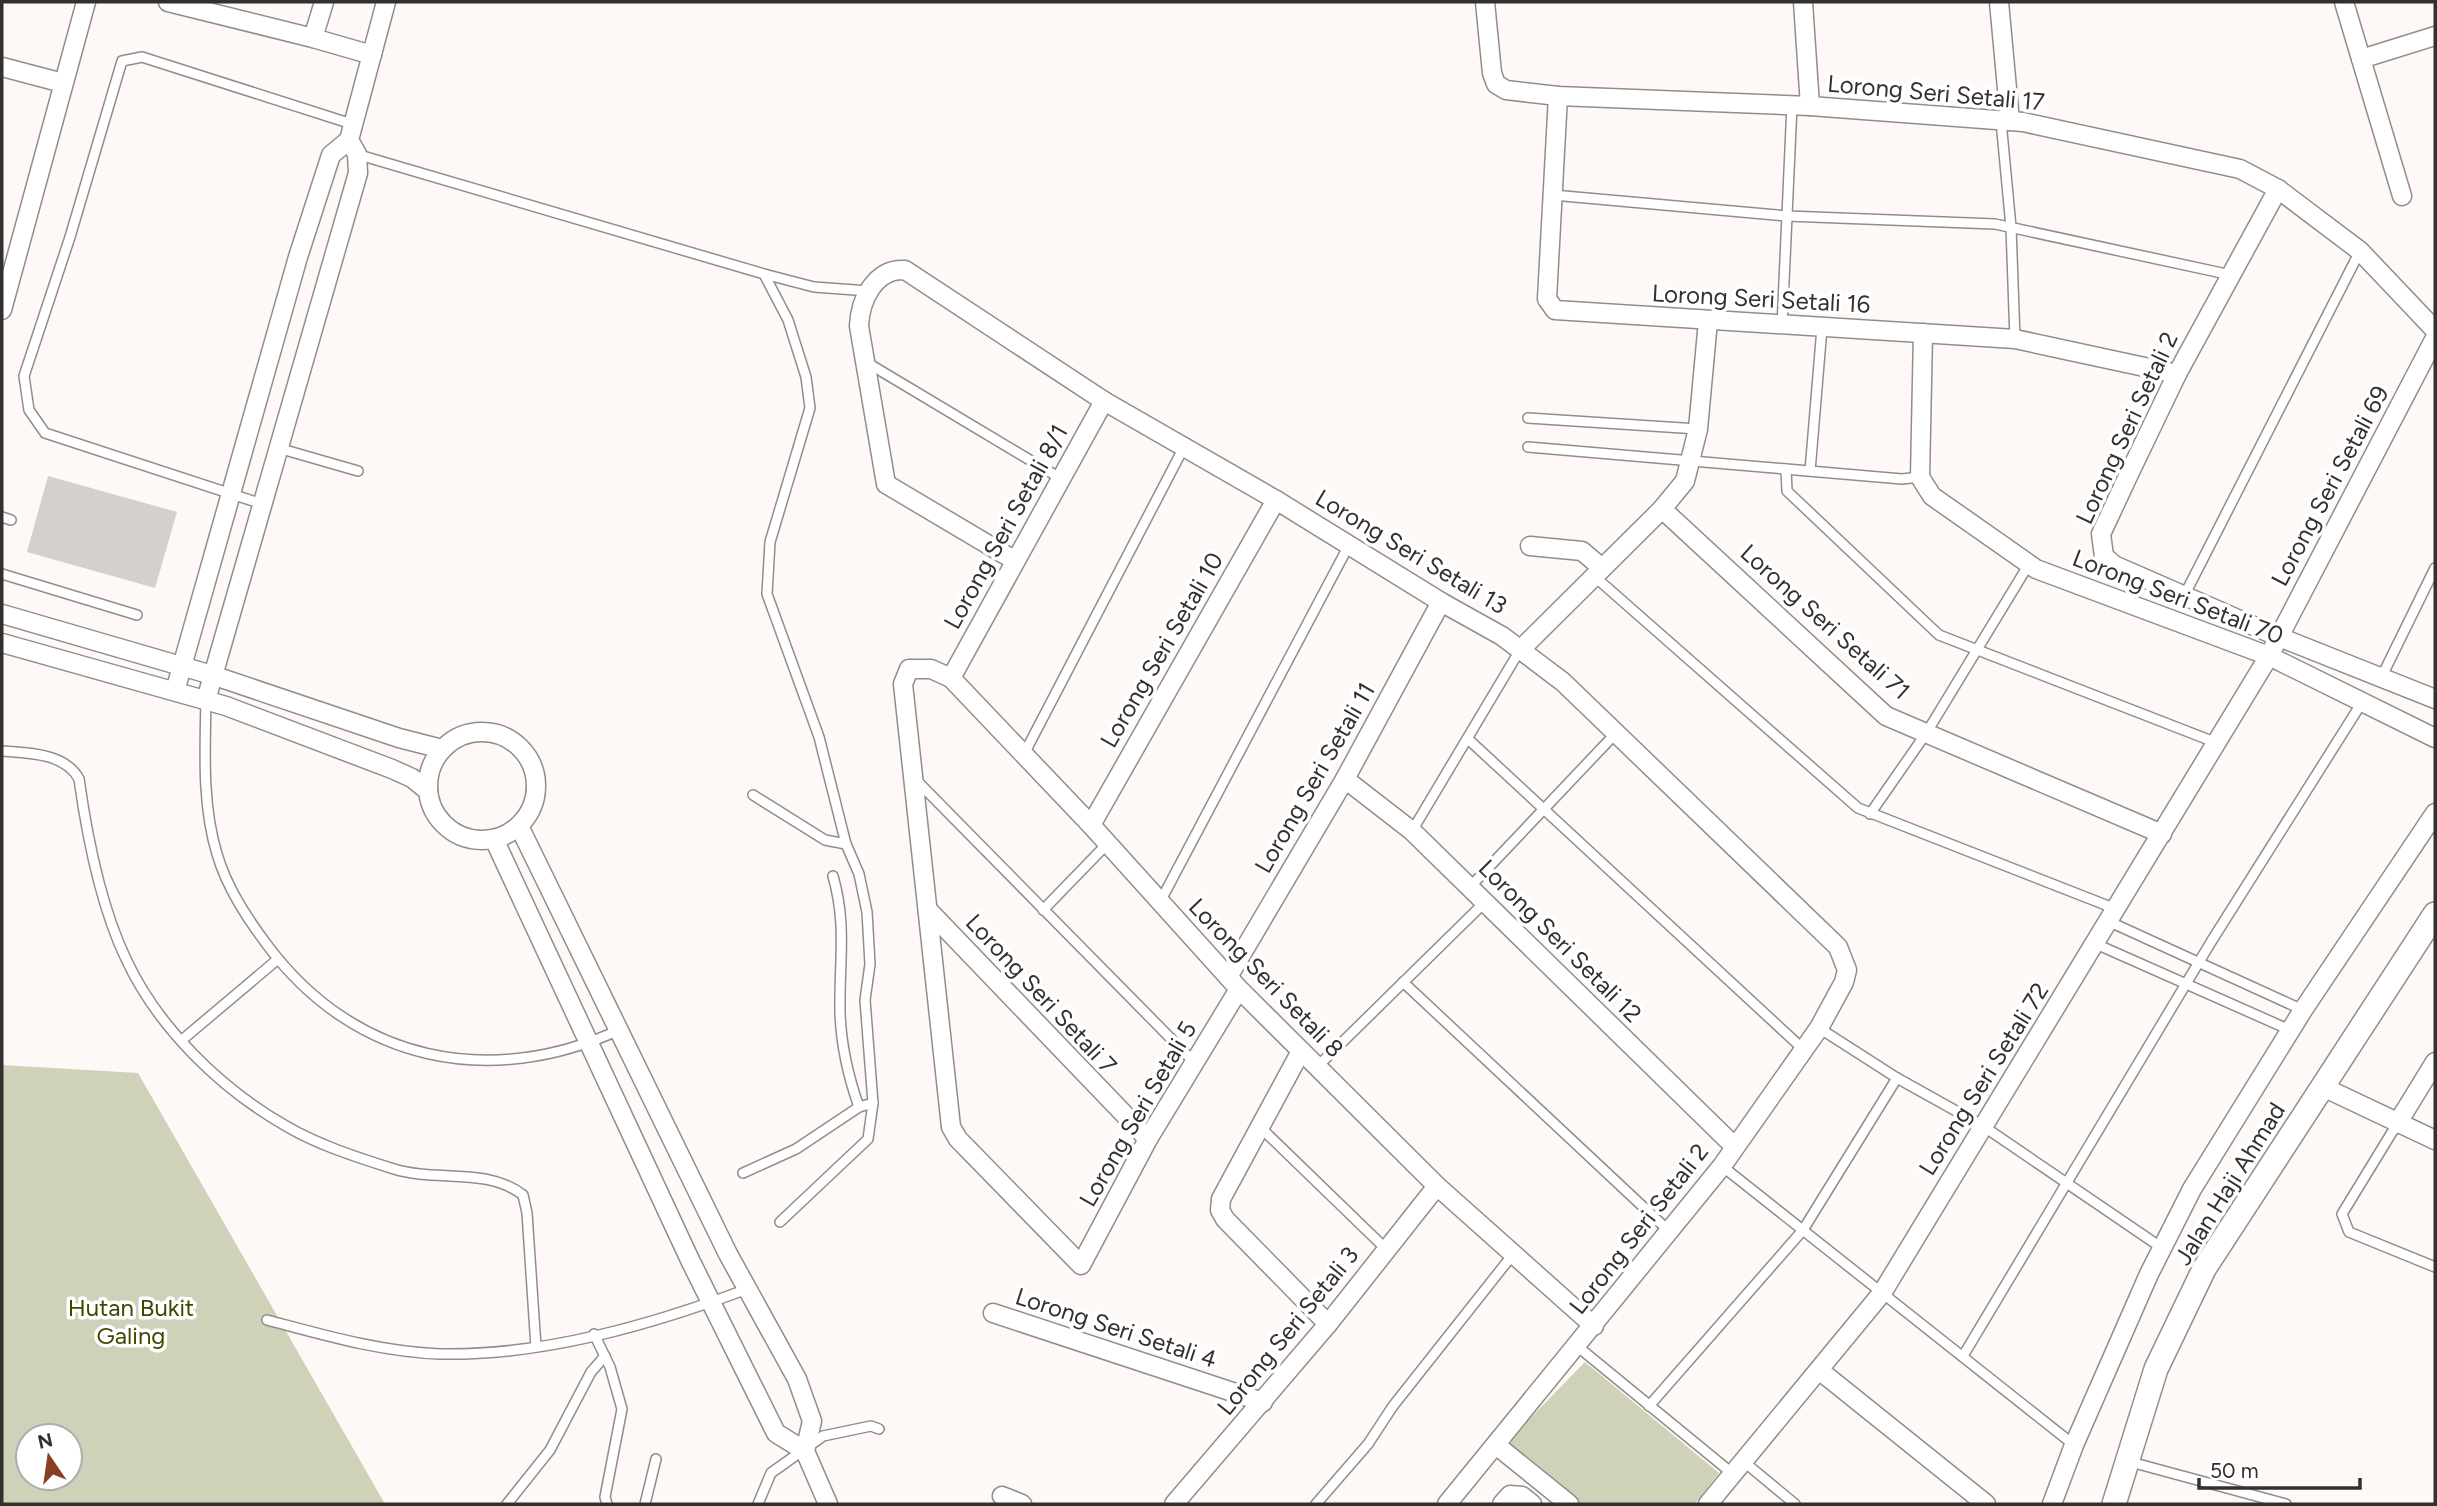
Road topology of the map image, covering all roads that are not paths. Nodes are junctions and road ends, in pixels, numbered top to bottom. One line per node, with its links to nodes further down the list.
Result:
1 (86, 2): 14 (street)
2 (168, 2): 10 (street)
3 (324, 2): 10 (street)
4 (386, 2): 11 (street)
5 (1485, 2): 15 (street, Lorong Seri Setali 17)
6 (1803, 2): 16 (street)
7 (1999, 2): 17 (street)
8 (2344, 2): 12 (street)
9 (2435, 36): 12 (street)
10 (313, 38): 11 (street)
11 (372, 55): 18 (street)
12 (2361, 59): 21 (street)
13 (2, 67): 14 (street)
14 (63, 83): 25 (street)
15 (1558, 96): 16 (street, Lorong Seri Setali 17); 20 (street, Lorong Seri Setali 16)
16 (1801, 106): 17 (street, Lorong Seri Setali 17); 22 (lane)
17 (2005, 121): 19 (street, Lorong Seri Setali 17); 23 (lane)
18 (353, 139): 26 (lane); 44 (street); 51 (street); 51 (lane)
19 (2278, 189): 24 (street, Lorong Seri Setali 17); 27 (street, Lorong Seri Setali 2)
20 (1553, 195): 22 (lane); 30 (street, Lorong Seri Setali 16)
21 (2402, 196)
22 (1787, 216): 23 (lane); 31 (lane)
23 (2011, 227): 27 (lane); 36 (lane)
24 (2360, 251): 33 (street, Lorong Seri Setali 17); 62 (lane)
25 (8, 264): 29 (street)
26 (764, 274): 28 (lane); 100 (lane)
27 (2231, 275): 38 (street, Lorong Seri Setali 2)
28 (870, 291): 37 (street); 39 (street, Lorong Seri Setali 13)
29 (2, 310)
30 (1708, 321): 31 (street, Lorong Seri Setali 16); 41 (street)
31 (1782, 326): 32 (street, Lorong Seri Setali 16)
32 (1822, 328): 34 (street, Lorong Seri Setali 16); 48 (lane)
33 (2435, 330)
34 (1923, 333): 36 (street, Lorong Seri Setali 16); 49 (street)
35 (2435, 338): 66 (street, Lorong Seri Setali 69)
36 (2015, 339): 38 (street, Lorong Seri Setali 16)
37 (865, 361): 50 (lane); 57 (street)
38 (2177, 374): 62 (street, Lorong Seri Setali 2)
39 (1104, 401): 42 (street, Lorong Seri Setali 13); 50 (street, Lorong Seri Setali 8/1)
40 (1528, 418): 41 (lane)
41 (1698, 429): 45 (street)
42 (1184, 447): 52 (street, Lorong Seri Setali 13); 86 (lane)
43 (1528, 447): 45 (lane)
44 (278, 448): 47 (lane); 53 (street)
45 (1691, 461): 46 (lane); 54 (street)
46 (1786, 469): 48 (lane); 69 (lane)
47 (358, 471)
48 (1810, 471): 49 (lane)
49 (1920, 477): 58 (street, Lorong Seri Setali 70)
50 (1060, 478): 57 (street, Lorong Seri Setali 8/1)
51 (231, 495): 53 (lane); 71 (street)
52 (1276, 500): 55 (street, Lorong Seri Setali 13); 94 (street, Lorong Seri Setali 10)
53 (262, 504): 72 (street)
54 (1662, 509): 60 (street); 79 (street, Lorong Seri Setali 71)
55 (1349, 545): 63 (street, Lorong Seri Setali 13); 103 (lane)
56 (1530, 546): 60 (street)
57 (1014, 560): 73 (street, Lorong Seri Setali 8/1)
58 (2029, 564): 69 (lane); 70 (street, Lorong Seri Setali 70)
59 (2435, 568): 74 (lane)
60 (1598, 572): 68 (street); 93 (lane)
61 (2, 574): 65 (lane)
62 (2184, 596): 66 (street, Lorong Seri Setali 2)
63 (1441, 603): 68 (street, Lorong Seri Setali 13); 88 (street, Lorong Seri Setali 11)
64 (2, 614): 71 (street)
65 (137, 615)
66 (2279, 637): 70 (street, Lorong Seri Setali 69); 74 (street, Lorong Seri Setali 2)
67 (2, 643): 75 (street)
68 (1520, 650): 80 (street, Lorong Seri Setali 13); 81 (lane)
69 (1977, 650): 79 (lane); 83 (lane)
70 (2269, 656): 78 (street, Lorong Seri Setali 70); 83 (street, Lorong Seri Setali 72)
71 (182, 667): 72 (street); 75 (street)
72 (212, 675): 77 (street); 84 (street)
73 (951, 678): 86 (street, Lorong Seri Setali 8); 87 (street)
74 (2381, 678): 76 (street, Lorong Seri Setali 2)
75 (175, 691): 77 (street)
76 (2435, 699)
77 (206, 700): 89 (street); 110 (lane)
78 (2361, 704): 82 (street, Lorong Seri Setali 70); 111 (lane)
79 (1927, 732): 93 (lane); 97 (street, Lorong Seri Setali 71)
80 (1616, 733): 91 (lane); 112 (street, Lorong Seri Setali 13)
81 (1468, 738): 91 (lane); 96 (lane)
82 (2435, 738)
83 (2217, 743): 97 (street, Lorong Seri Setali 72)
84 (442, 749): 89 (street); 95 (street)
85 (2, 751): 120 (lane)
86 (1024, 754): 94 (street, Lorong Seri Setali 8)
87 (914, 777): 105 (lane); 106 (street)
88 (1345, 779): 96 (street, Lorong Seri Setali 12); 114 (street, Lorong Seri Setali 11)
89 (427, 790): 98 (street)
90 (753, 795): 100 (lane)
91 (1544, 808): 102 (lane); 122 (lane)
92 (2435, 813): 116 (street)
93 (1870, 814): 108 (lane)
94 (1091, 825): 99 (street, Lorong Seri Setali 8)
95 (519, 826): 98 (street); 118 (street)
96 (1412, 831): 102 (street, Lorong Seri Setali 12)
97 (2162, 834): 108 (street, Lorong Seri Setali 72)
98 (494, 839): 121 (street)
99 (1108, 843): 103 (street, Lorong Seri Setali 8); 105 (lane)
100 (845, 844): 129 (lane)
101 (833, 876): 130 (lane)
102 (1470, 887): 104 (street, Lorong Seri Setali 12)
103 (1160, 902): 114 (street, Lorong Seri Setali 8)
104 (1484, 903): 113 (lane); 136 (street, Lorong Seri Setali 12)
105 (1043, 910): 125 (lane)
106 (930, 912): 134 (street, Lorong Seri Setali 7); 134 (street, Lorong Seri Setali 5)
107 (2435, 914): 128 (street, Jalan Haji Ahmad)
108 (2113, 916): 109 (street, Lorong Seri Setali 72); 111 (lane)
109 (2096, 944): 115 (lane); 132 (street, Lorong Seri Setali 72)
110 (278, 959): 120 (lane); 121 (lane)
111 (2199, 963): 115 (lane); 116 (lane)
112 (1847, 970): 117 (street, Lorong Seri Setali 2)
113 (1403, 982): 126 (lane); 143 (lane)
114 (1233, 983): 123 (street, Lorong Seri Setali 8); 125 (street, Lorong Seri Setali 5)
115 (2186, 985): 119 (lane); 139 (lane)
116 (2303, 1010): 119 (street)
117 (1819, 1028): 122 (street, Lorong Seri Setali 2); 127 (lane)
118 (619, 1030): 121 (lane); 148 (street)
119 (2290, 1030): 144 (street)
120 (182, 1040): 157 (lane)
121 (590, 1044): 150 (street)
122 (1803, 1049): 136 (street, Lorong Seri Setali 2)
123 (1301, 1051): 126 (street, Lorong Seri Setali 8); 133 (street)
124 (2435, 1062): 131 (street)
125 (1196, 1064): 134 (street, Lorong Seri Setali 5)
126 (1317, 1067): 140 (street, Lorong Seri Setali 8)
127 (1897, 1078): 132 (lane); 142 (lane)
128 (2323, 1087): 131 (street); 168 (street, Jalan Haji Ahmad)
129 (873, 1104): 130 (lane); 141 (lane)
130 (859, 1107): 138 (lane)
131 (2397, 1124): 135 (street); 147 (lane)
132 (1983, 1126): 139 (lane); 149 (street, Lorong Seri Setali 72)
133 (1260, 1127): 145 (lane); 153 (street)
134 (1148, 1139)
135 (2435, 1140)
136 (1734, 1146): 137 (street, Lorong Seri Setali 2)
137 (1722, 1166): 142 (lane); 143 (street, Lorong Seri Setali 2)
138 (743, 1173)
139 (2067, 1184): 144 (lane); 159 (lane)
140 (1437, 1186): 145 (street, Lorong Seri Setali 3); 146 (street, Lorong Seri Setali 8)
141 (780, 1222)
142 (1803, 1230): 149 (lane); 162 (lane)
143 (1670, 1232): 154 (street, Lorong Seri Setali 2)
144 (2162, 1248): 164 (street)
145 (1386, 1249): 153 (street, Lorong Seri Setali 3)
146 (1514, 1252): 154 (street, Lorong Seri Setali 8); 178 (lane)
147 (2435, 1267)
148 (747, 1289): 150 (lane); 166 (street)
149 (1882, 1293): 159 (lane); 160 (street, Lorong Seri Setali 72)
150 (711, 1302): 155 (lane); 166 (street)
151 (993, 1313): 161 (street, Lorong Seri Setali 4)
152 (267, 1320): 157 (lane)
153 (1328, 1324): 161 (street, Lorong Seri Setali 3)
154 (1594, 1326): 156 (street, Lorong Seri Setali 2)
155 (594, 1334): 157 (lane); 158 (lane)
156 (1577, 1346): 162 (lane); 165 (street, Lorong Seri Setali 2)
157 (536, 1347)
158 (605, 1356): 171 (lane); 172 (lane)
159 (1963, 1356): 164 (lane)
160 (1819, 1370): 169 (street, Lorong Seri Setali 72); 185 (street)
161 (1262, 1402): 177 (street, Lorong Seri Setali 3)
162 (1649, 1406): 169 (lane)
163 (879, 1429): 166 (lane)
164 (2074, 1445): 186 (street)
165 (1496, 1446): 179 (street, Lorong Seri Setali 2); 182 (street)
166 (805, 1451): 174 (lane); 175 (street)
167 (656, 1459): 173 (lane)
168 (2126, 1461): 187 (street, Jalan Haji Ahmad); 188 (lane)
169 (1738, 1467): 183 (street, Lorong Seri Setali 72); 184 (lane)
170 (1002, 1496): 176 (street)
171 (507, 1504)
172 (607, 1504)
173 (645, 1504)
174 (758, 1504)
175 (828, 1504)
176 (1022, 1504)
177 (1174, 1504)
178 (1316, 1504)
179 (1447, 1504)
180 (1502, 1504): 181 (street)
181 (1532, 1504)
182 (1569, 1504)
183 (1708, 1504)
184 (1796, 1504)
185 (1986, 1504)
186 (2052, 1504)
187 (2114, 1504)
188 (2286, 1504)

